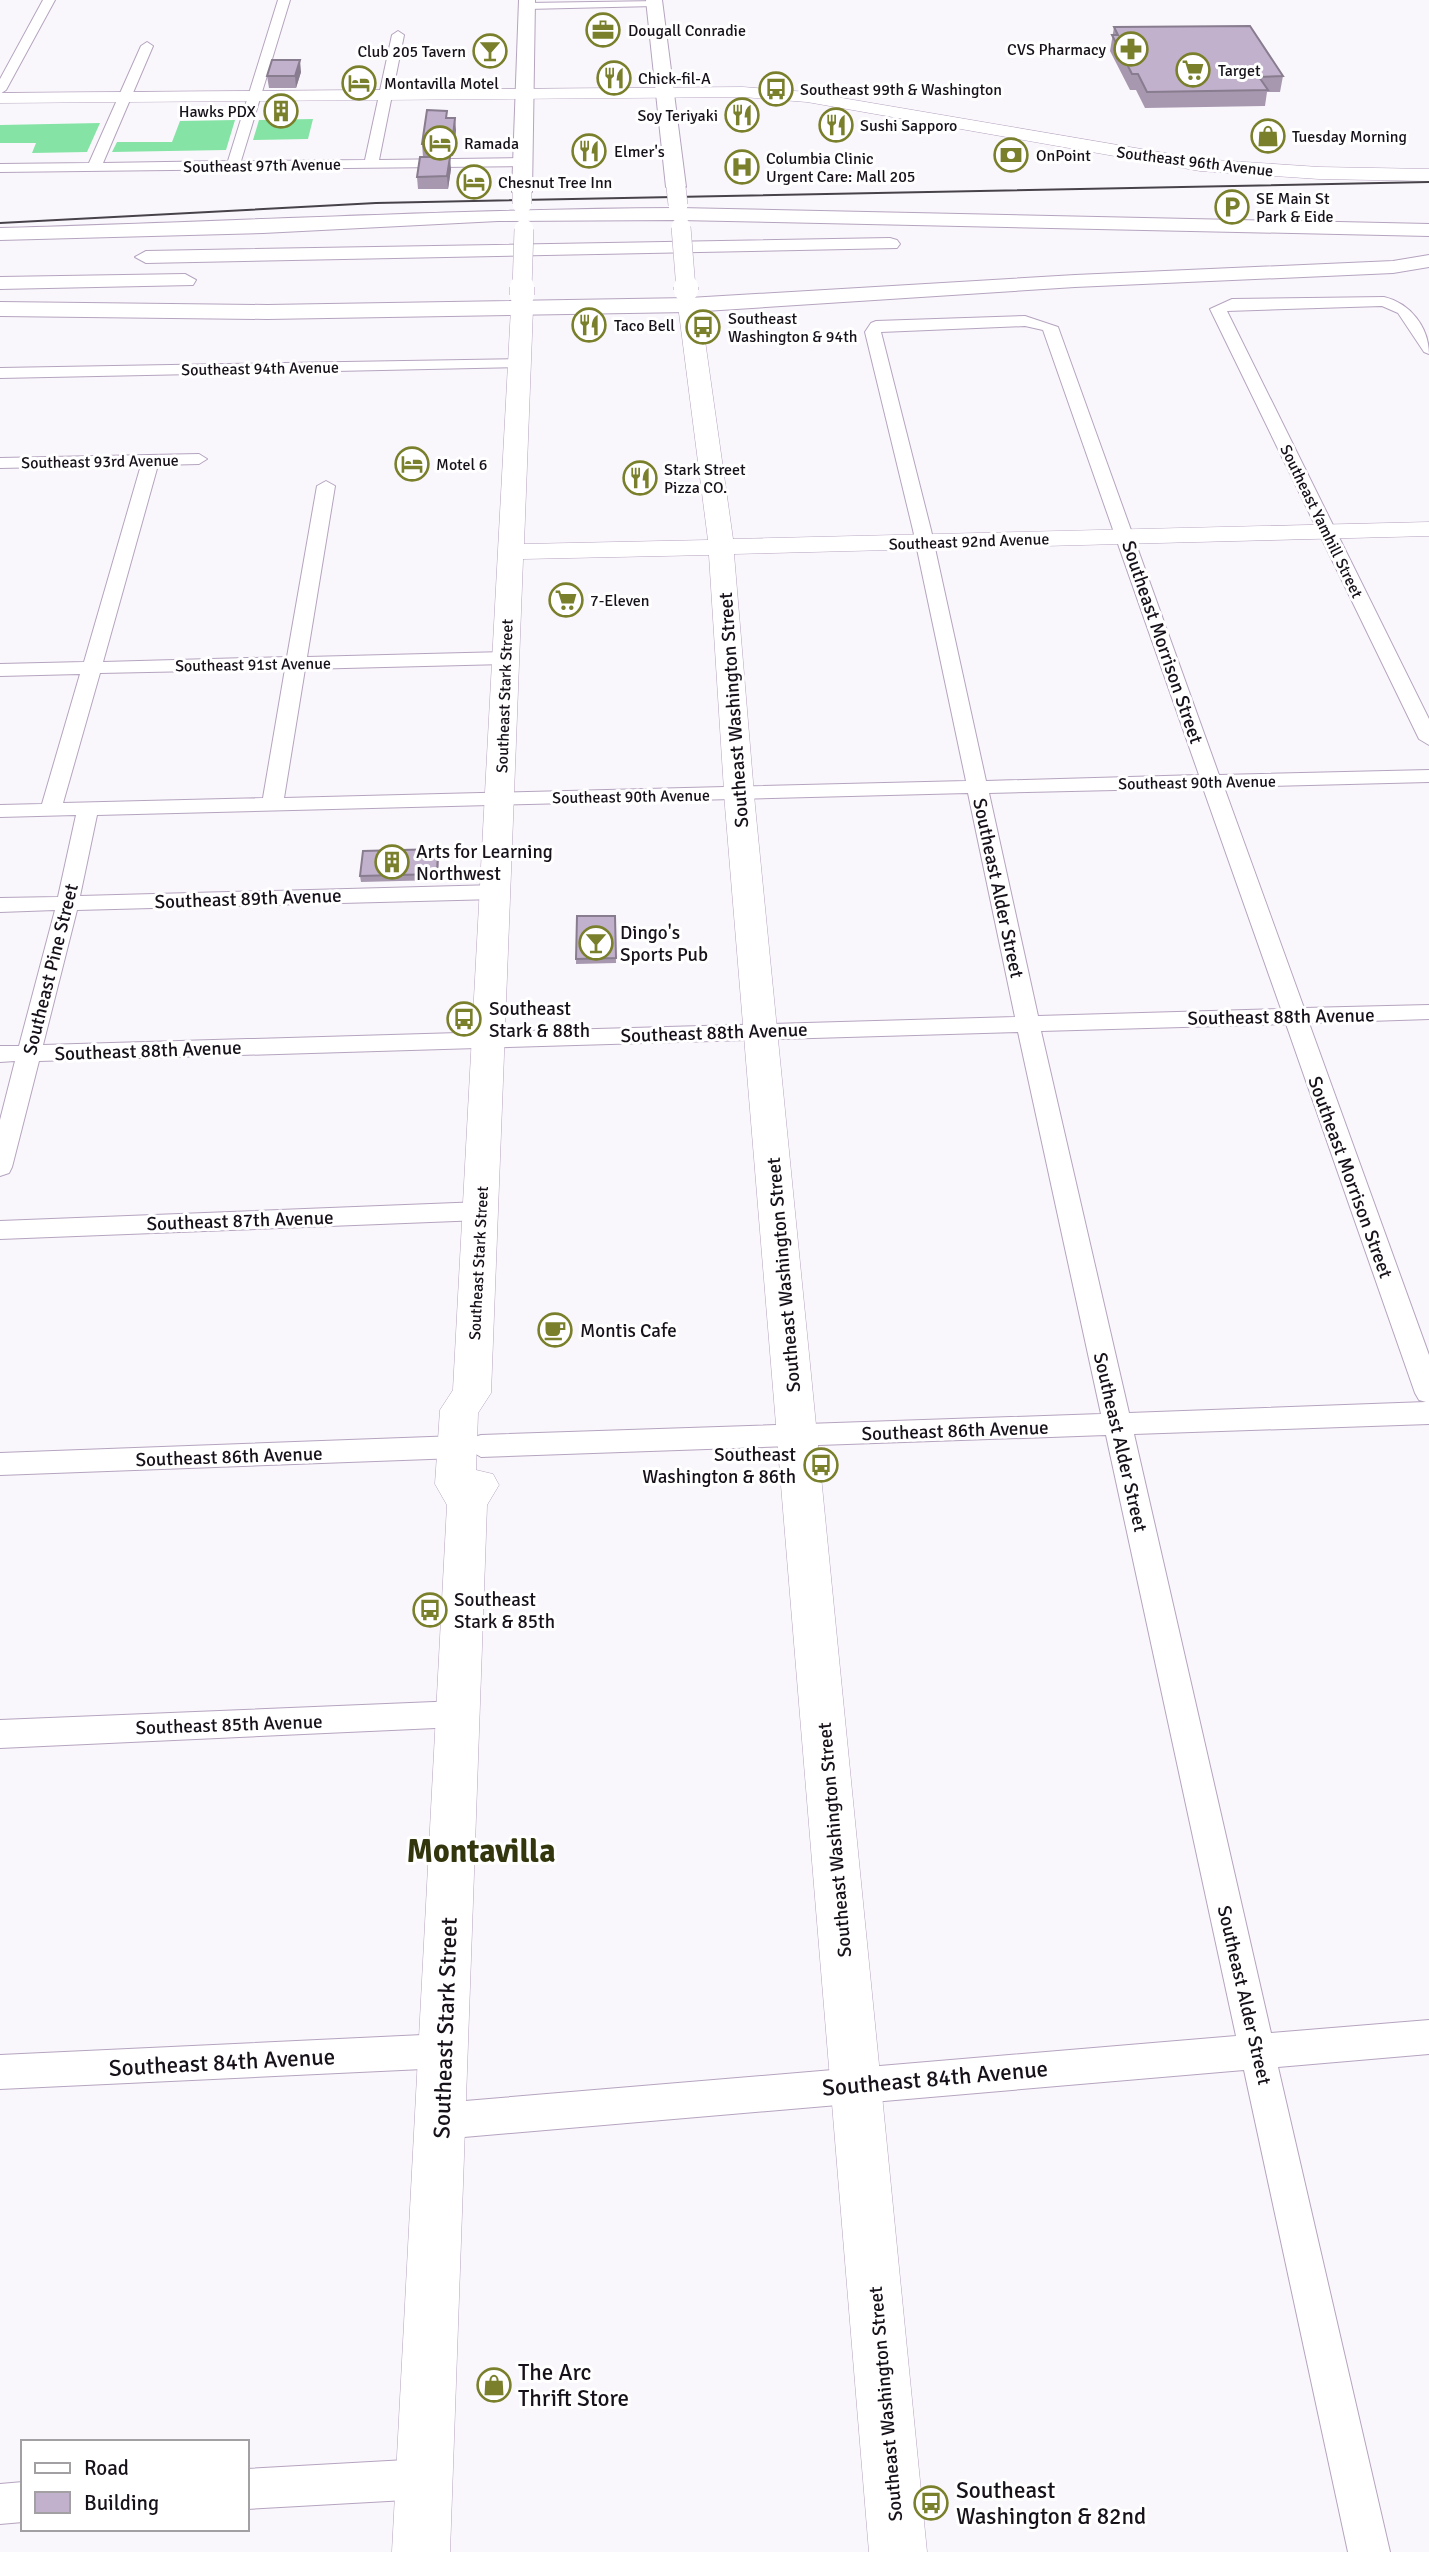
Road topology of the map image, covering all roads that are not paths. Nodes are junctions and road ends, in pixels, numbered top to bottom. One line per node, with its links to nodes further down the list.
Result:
1 (49, 0): 7 (street)
2 (284, 0): 11 (street)
3 (654, 2): 4 (street); 8 (main road, Southeast Washington Street)
4 (527, 3): 9 (main road, Southeast Stark Street)
5 (398, 35): 10 (street)
6 (147, 46): 12 (street)
7 (0, 90)
8 (665, 90): 9 (main road, Southeast 96th Avenue); 19 (main road, Southeast 96th Avenue); 20 (main road, Southeast Washington Street)
9 (525, 92): 10 (main road, Southeast 96th Avenue); 14 (main road, Southeast Stark Street)
10 (385, 94): 11 (main road, Southeast 96th Avenue); 15 (street)
11 (256, 96): 12 (main road, Southeast 96th Avenue); 16 (street)
12 (125, 97): 13 (main road, Southeast 96th Avenue); 17 (street)
13 (0, 99)
14 (523, 162): 15 (street, Southeast 97th Avenue); 21 (main road, Southeast Stark Street)
15 (371, 164): 16 (street, Southeast 97th Avenue)
16 (233, 166): 17 (street, Southeast 97th Avenue)
17 (94, 167): 18 (street, Southeast 97th Avenue)
18 (0, 168)
19 (1429, 173)
20 (679, 208): 21 (main road); 22 (main road); 37 (main road, Southeast Washington Street, bridge)
21 (523, 210): 23 (main road); 38 (main road, Southeast Stark Street, bridge)
22 (1429, 232): 25 (main road)
23 (0, 234)
24 (0, 241): 27 (main road)
25 (1019, 242)
26 (911, 244): 27 (main road)
27 (449, 251): 28 (main road)
28 (131, 257)
29 (1429, 260): 30 (main road); 37 (main road)
30 (970, 266)
31 (711, 270): 32 (main road)
32 (657, 271)
33 (548, 273): 34 (main road)
34 (508, 274)
35 (209, 280): 36 (main road)
36 (0, 285)
37 (687, 298): 38 (main road); 53 (main road, Southeast Washington Street)
38 (522, 302): 40 (main road); 43 (main road, Southeast Stark Street)
39 (1390, 302): 42 (street); 50 (street, Southeast Yamhill Street)
40 (0, 309)
41 (1051, 327): 51 (street, Southeast Morrison Street); 52 (street, Southeast Alder Street)
42 (1429, 349)
43 (519, 363): 44 (street, Southeast 94th Avenue); 54 (main road, Southeast Stark Street)
44 (0, 373)
45 (200, 459): 46 (street, Southeast 93rd Avenue)
46 (151, 460): 47 (street, Southeast 93rd Avenue); 57 (street)
47 (0, 463)
48 (326, 486): 56 (street)
49 (1429, 529): 50 (main road, Southeast 92nd Avenue)
50 (1328, 532): 51 (main road, Southeast 92nd Avenue); 59 (street, Southeast Yamhill Street)
51 (1127, 537): 52 (main road, Southeast 92nd Avenue); 61 (street, Southeast Morrison Street)
52 (923, 542): 53 (main road, Southeast 92nd Avenue); 62 (street, Southeast Alder Street)
53 (720, 547): 54 (main road, Southeast 92nd Avenue); 63 (main road, Southeast Washington Street)
54 (510, 552): 55 (main road, Southeast Stark Street)
55 (506, 658): 56 (street, Southeast 91st Avenue); 64 (main road, Southeast Stark Street)
56 (296, 663): 57 (street, Southeast 91st Avenue); 65 (street)
57 (92, 668): 58 (street, Southeast 91st Avenue); 66 (street)
58 (0, 670)
59 (1429, 739)
60 (1429, 776): 61 (street, Southeast 90th Avenue)
61 (1212, 782): 62 (street, Southeast 90th Avenue); 73 (street, Southeast Morrison Street)
62 (977, 787): 63 (street, Southeast 90th Avenue); 74 (street, Southeast Alder Street)
63 (739, 793): 64 (street, Southeast 90th Avenue); 75 (main road, Southeast Washington Street)
64 (500, 799): 65 (street, Southeast 90th Avenue); 69 (main road, Southeast Stark Street)
65 (272, 805): 67 (street, Southeast 90th Avenue)
66 (51, 810): 67 (street, Southeast 90th Avenue); 68 (street, Southeast 90th Avenue)
67 (88, 810): 70 (street, Southeast Pine Street)
68 (0, 811)
69 (496, 891): 70 (street, Southeast 89th Avenue); 76 (main road, Southeast Stark Street)
70 (68, 903): 71 (street, Southeast 89th Avenue); 78 (street, Southeast Pine Street)
71 (0, 905)
72 (1429, 1012): 73 (street, Southeast 88th Avenue)
73 (1294, 1016): 74 (street, Southeast 88th Avenue); 82 (street, Southeast Morrison Street)
74 (1028, 1023): 75 (street, Southeast 88th Avenue); 84 (street, Southeast Alder Street)
75 (761, 1031): 76 (street, Southeast 88th Avenue); 85 (main road, Southeast Washington Street)
76 (489, 1038): 78 (street, Southeast 88th Avenue); 80 (main road, Southeast Stark Street)
77 (0, 1054): 78 (street, Southeast 88th Avenue)
78 (29, 1054): 79 (street, Southeast Pine Street)
79 (0, 1167)
80 (481, 1211): 81 (street, Southeast 87th Avenue); 86 (main road, Southeast Stark Street)
81 (0, 1230)
82 (1429, 1393)
83 (1429, 1413): 84 (street, Southeast 86th Avenue)
84 (1118, 1425): 85 (street, Southeast 86th Avenue); 92 (street, Southeast Alder Street)
85 (797, 1434): 86 (street, Southeast 86th Avenue); 94 (main road, Southeast Washington Street)
86 (469, 1446): 87 (street, Southeast 86th Avenue); 88 (main road, Southeast Stark Street)
87 (0, 1464)
88 (458, 1714): 89 (street, Southeast 85th Avenue); 91 (main road, Southeast Stark Street)
89 (0, 1734)
90 (1429, 2036): 92 (street, Southeast 84th Avenue)
91 (444, 2051): 93 (street, Southeast 84th Avenue); 95 (main road, Southeast Stark Street)
92 (1258, 2051): 94 (street, Southeast 84th Avenue); 102 (street, Southeast Alder Street)
93 (0, 2072)
94 (857, 2084): 95 (street, Southeast 84th Avenue); 101 (main road, Southeast Washington Street)
95 (441, 2121): 96 (main road, Southeast Stark Street)
96 (424, 2479): 97 (street); 100 (main road, Southeast Stark Street)
97 (248, 2489)
98 (21, 2502): 99 (street)
99 (0, 2504)
100 (421, 2552)
101 (898, 2552)
102 (1369, 2552)

